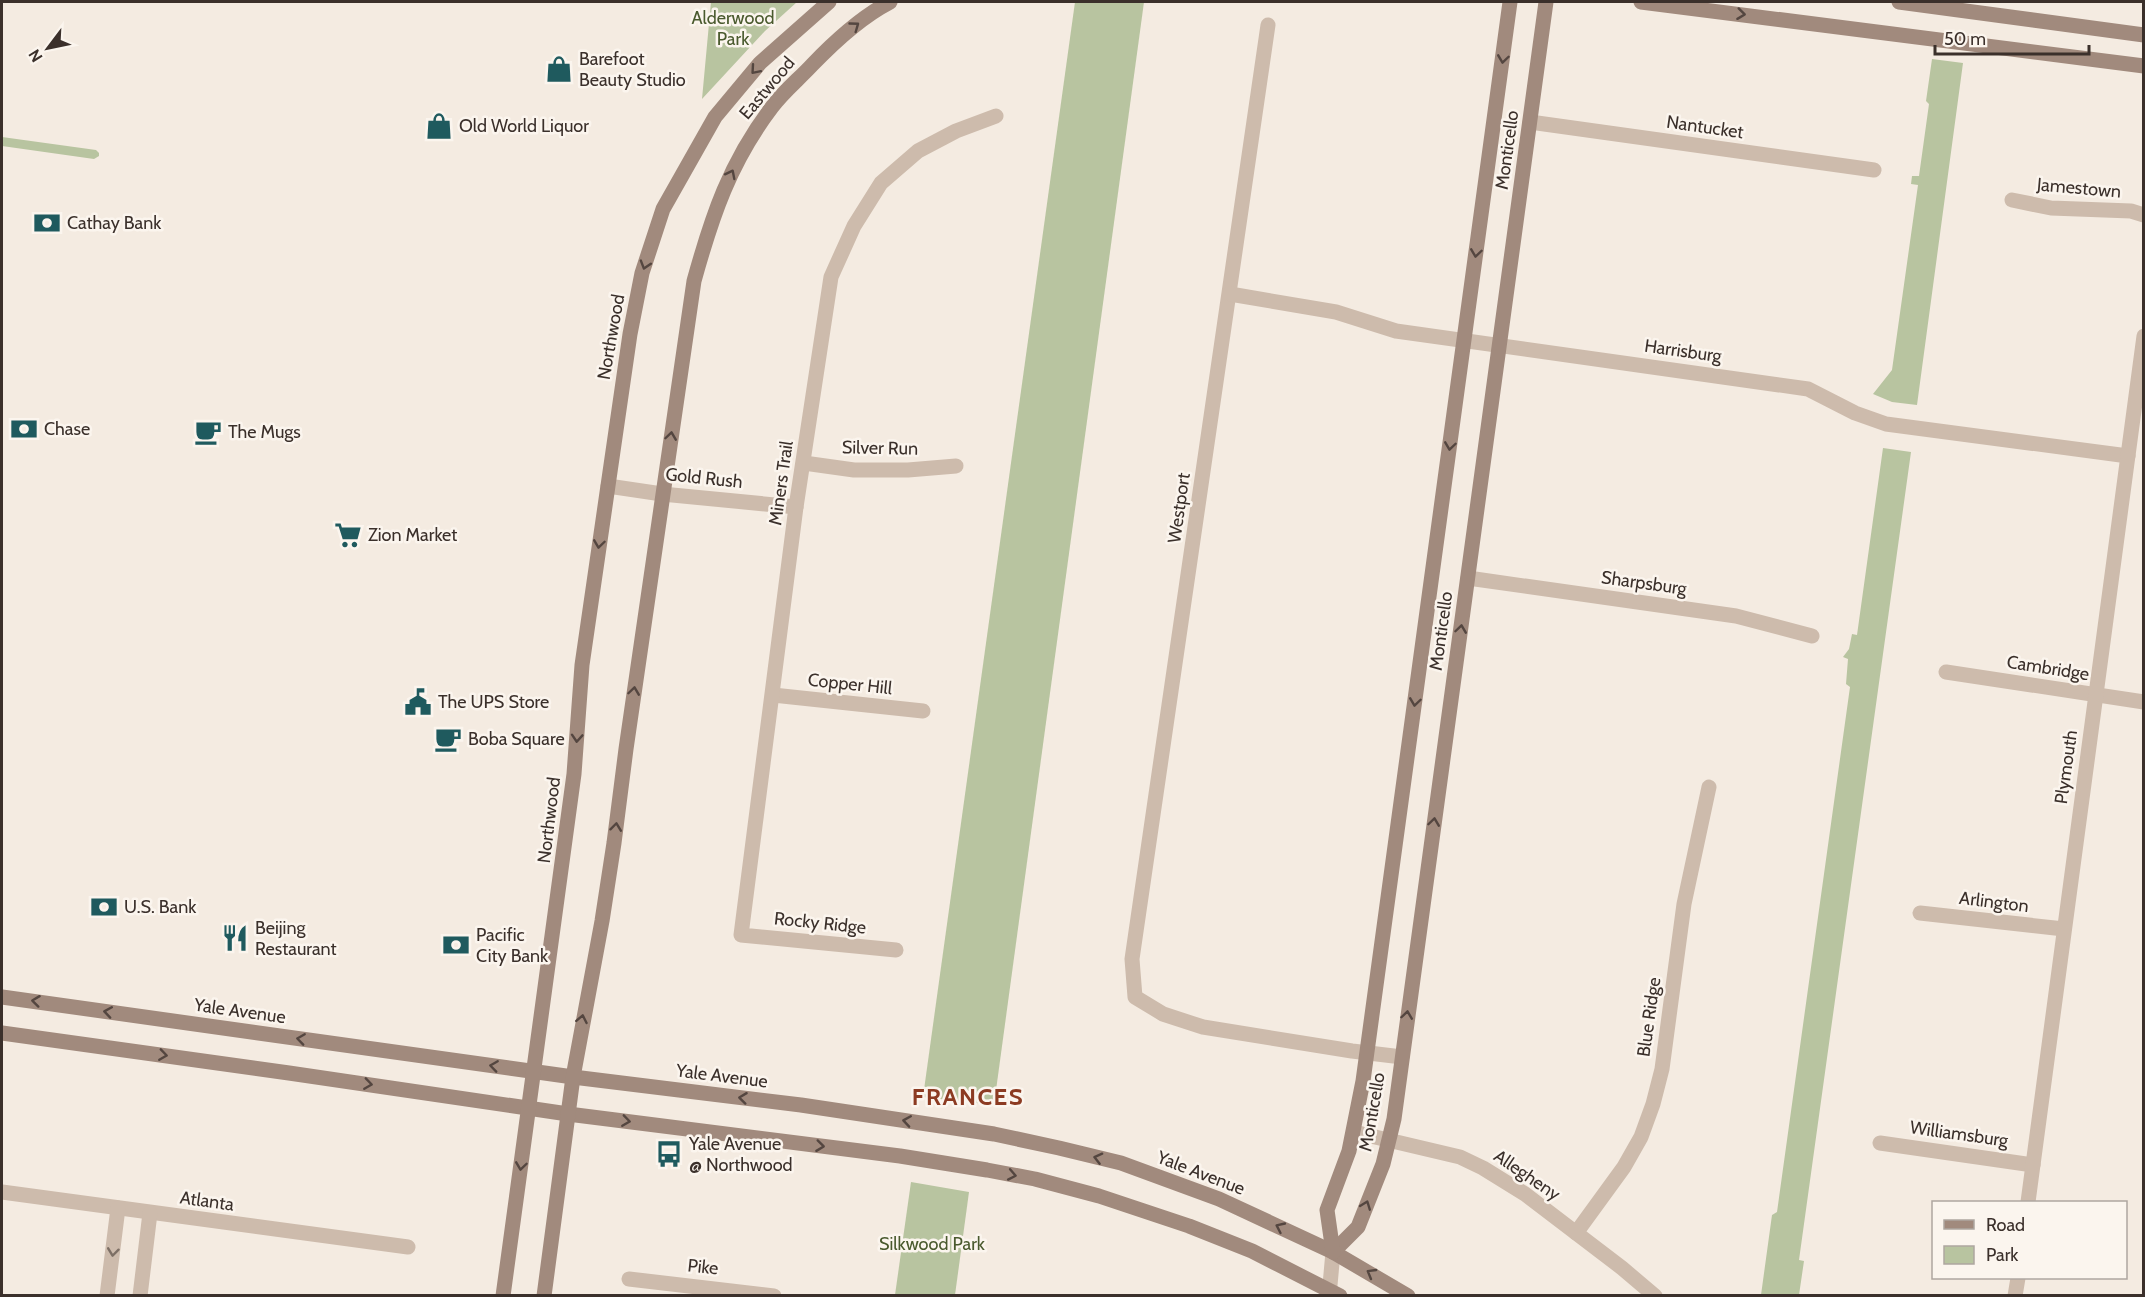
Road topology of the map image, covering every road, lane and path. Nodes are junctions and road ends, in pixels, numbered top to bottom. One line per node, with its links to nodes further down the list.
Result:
1 (829, 2): 14 (street, Eastwood, one-way to 14)
2 (890, 2): 24 (street, Eastwood, one-way to 2)
3 (1510, 2): 18 (street, Monticello, one-way to 18)
4 (1546, 2): 11 (street, Monticello)
5 (1641, 2): 9 (street, one-way to 9)
6 (1899, 2): 8 (street)
7 (1268, 25): 16 (street, Westport)
8 (2144, 35)
9 (2144, 66)
10 (996, 116): 21 (street, Miners Trail)
11 (1530, 122): 12 (street, Nantucket); 19 (street, Monticello)
12 (1874, 170)
13 (2012, 200): 15 (street, Jamestown)
14 (663, 209): 23 (street, Northwood, one-way to 23)
15 (2144, 215)
16 (1230, 294): 18 (street, Harrisburg); 40 (street, Westport)
17 (2144, 336): 20 (street, Plymouth)
18 (1464, 340): 19 (street, Harrisburg); 40 (street, Monticello, one-way to 40)
19 (1500, 345): 20 (street, Harrisburg); 26 (street, Monticello)
20 (2128, 456): 30 (street, Plymouth)
21 (804, 463): 22 (street, Silver Run); 25 (street, Miners Trail)
22 (956, 466)
23 (608, 486): 24 (street, Gold Rush); 42 (street, Northwood, one-way to 42)
24 (662, 494): 25 (street, Gold Rush); 43 (street, one-way to 24)
25 (796, 507): 29 (street, Miners Trail)
26 (1468, 578): 27 (street, Sharpsburg); 41 (street, Monticello, one-way to 26)
27 (1812, 636)
28 (1946, 672): 30 (street, Cambridge)
29 (773, 695): 32 (street, Copper Hill); 36 (street, Miners Trail)
30 (2096, 695): 31 (street, Cambridge); 35 (street, Plymouth)
31 (2144, 702)
32 (923, 711)
33 (1709, 787): 54 (street, Blue Ridge)
34 (1920, 913): 35 (street, Arlington)
35 (2064, 930): 49 (street, Plymouth)
36 (741, 935): 37 (street, Rocky Ridge)
37 (896, 950)
38 (2, 997): 42 (street, Yale Avenue, one-way to 38)
39 (2, 1033): 44 (street, one-way to 44)
40 (1367, 1053): 41 (street); 46 (street, Monticello)
41 (1402, 1057): 47 (street, Monticello)
42 (534, 1071): 43 (street, Yale Avenue); 44 (street, Northwood)
43 (573, 1077): 45 (street); 56 (street, Yale Avenue, one-way to 43)
44 (529, 1108): 45 (street); 62 (street, Northwood, one-way to 62)
45 (568, 1114): 59 (street, one-way to 59); 63 (street)
46 (1354, 1132): 47 (street, Allegheny); 56 (street, Monticello)
47 (1389, 1140): 54 (street, Allegheny); 56 (street, Monticello, one-way to 47)
48 (1880, 1143): 49 (street, Williamsburg)
49 (2033, 1165): 51 (street, Plymouth)
50 (2, 1192): 52 (street, Atlanta)
51 (2028, 1201)
52 (118, 1208): 53 (street, Atlanta); 60 (street, one-way to 60)
53 (150, 1213): 55 (street, Atlanta); 61 (street)
54 (1576, 1233): 66 (street, Allegheny)
55 (408, 1247)
56 (1333, 1252): 59 (street, Monticello); 65 (street, Yale Avenue, one-way to 56)
57 (629, 1279): 64 (street, Pike)
58 (2018, 1279): 67 (street)
59 (1333, 1293)
60 (107, 1296)
61 (140, 1296)
62 (503, 1296)
63 (544, 1296)
64 (774, 1296)
65 (1408, 1296)
66 (1655, 1296)
67 (2015, 1296)

